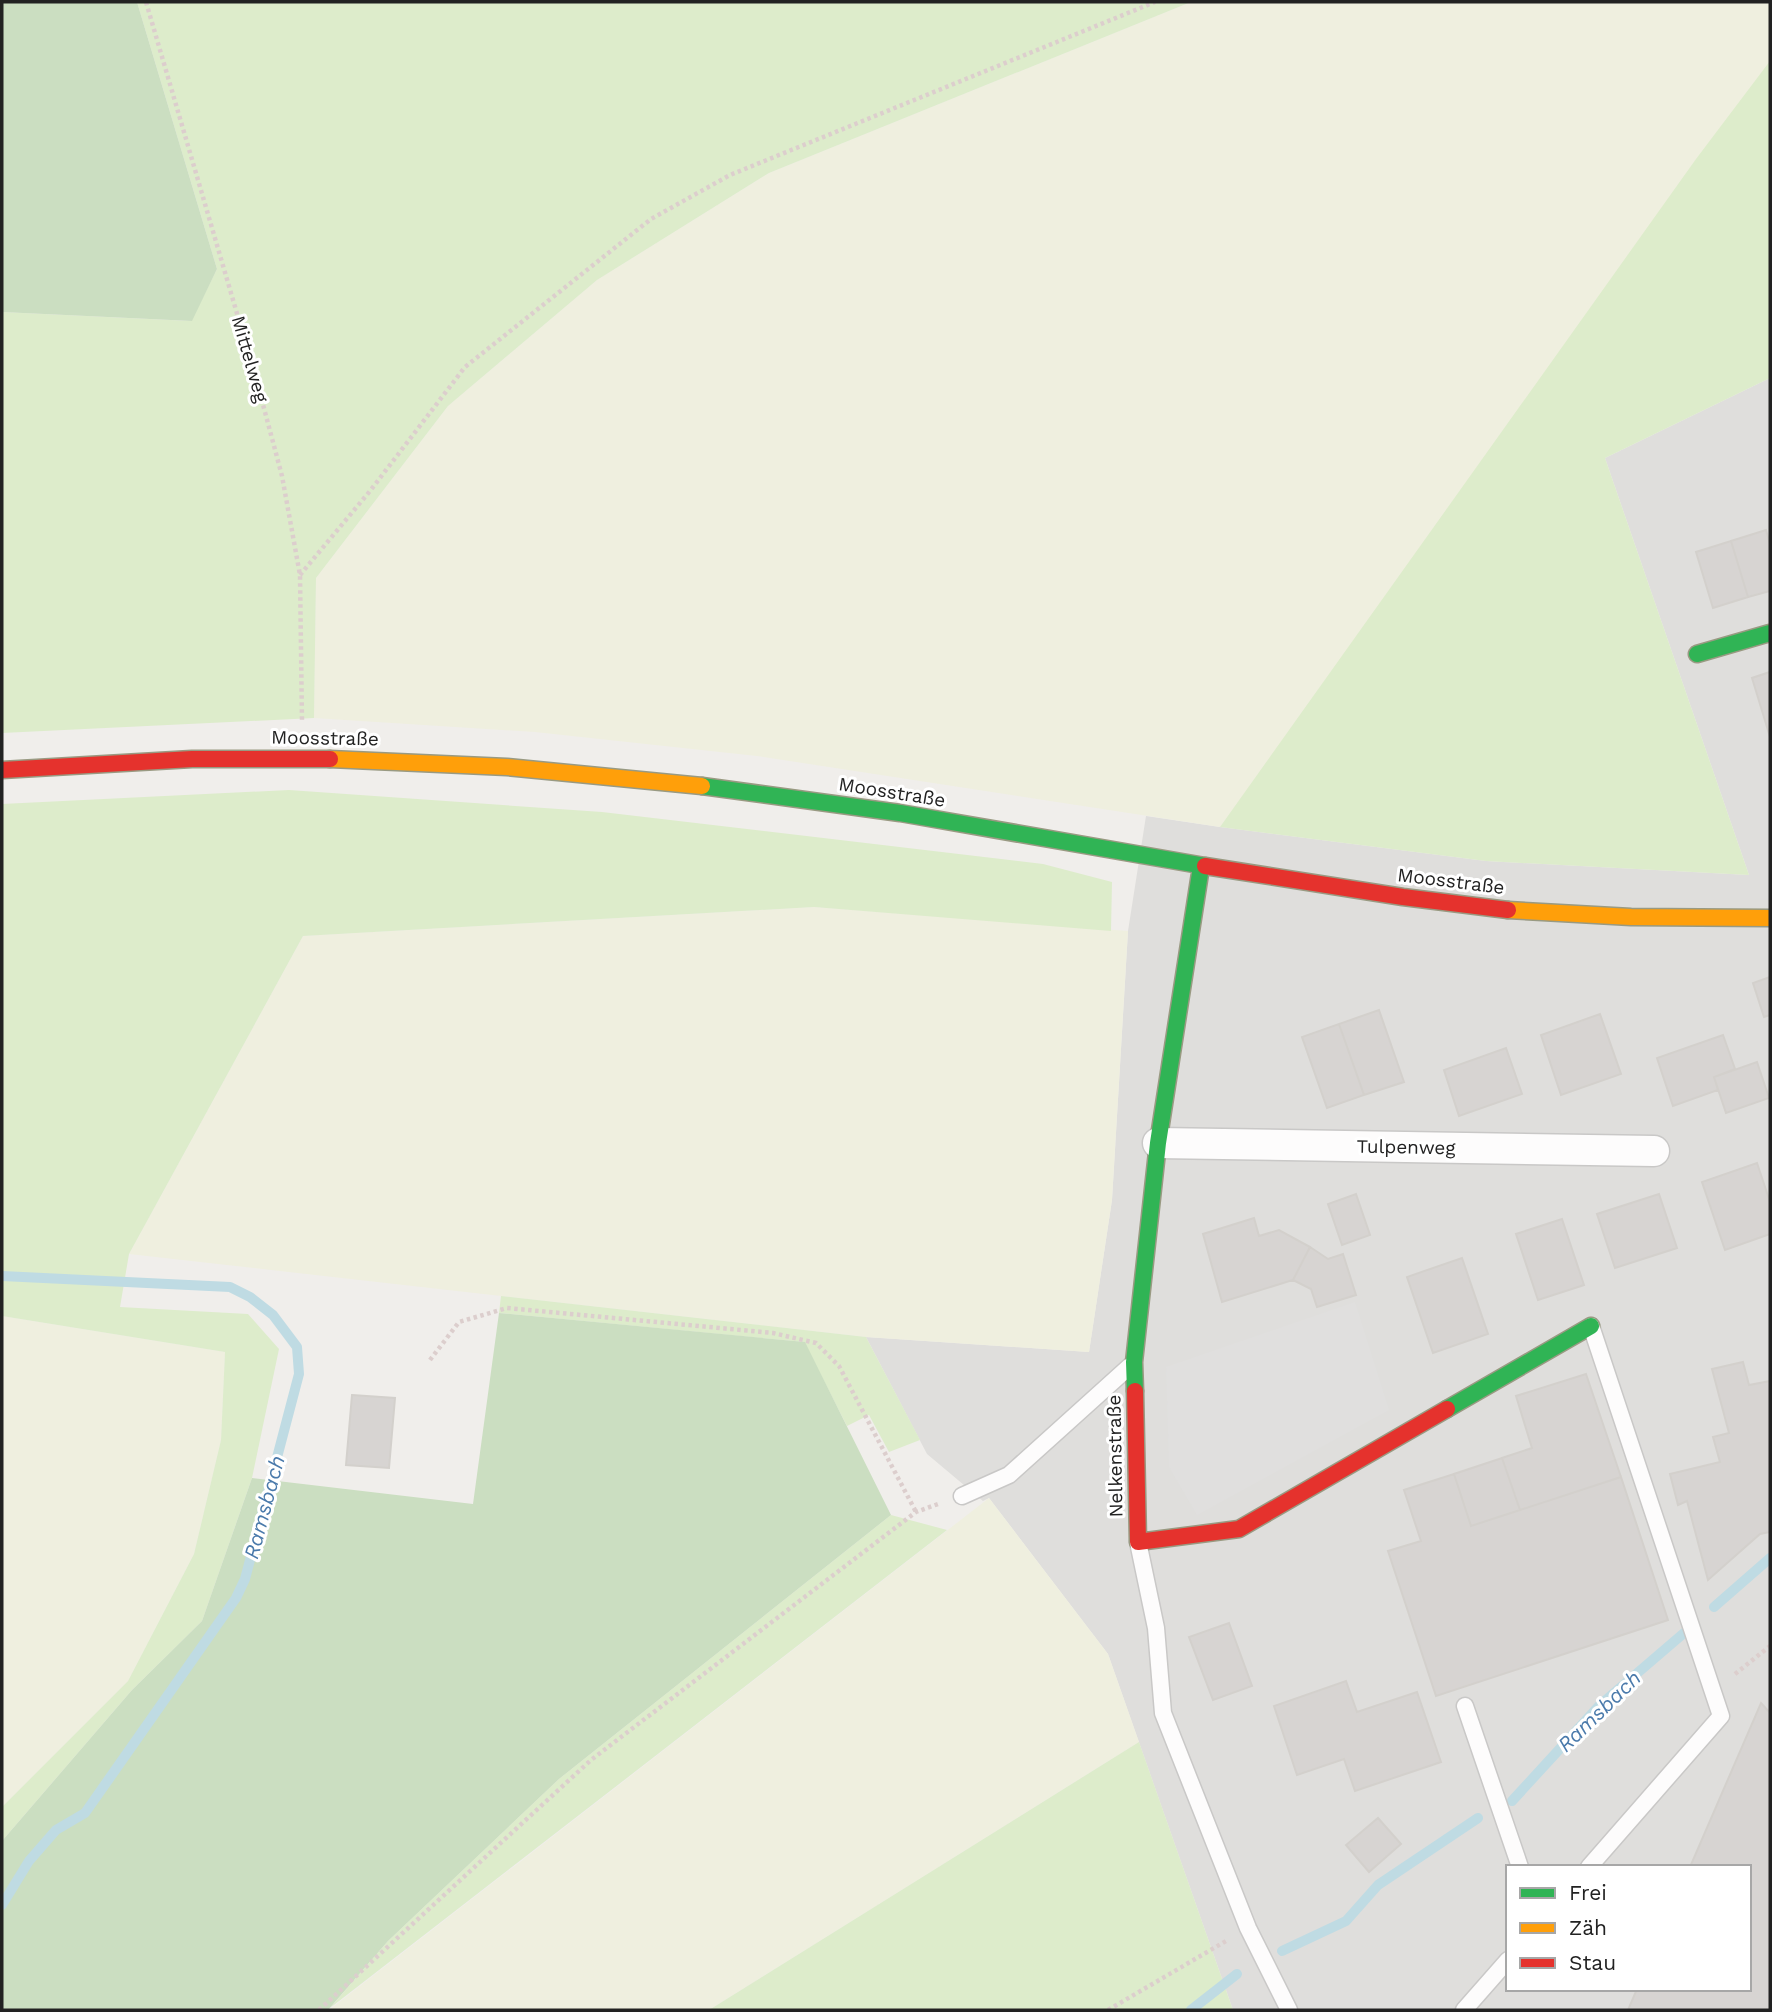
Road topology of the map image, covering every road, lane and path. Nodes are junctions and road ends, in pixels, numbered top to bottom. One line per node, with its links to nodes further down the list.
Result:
1 (146, 2): 3 (path, Mittelweg)
2 (1155, 2): 3 (path)
3 (300, 575): 6 (path, Mittelweg)
4 (1770, 633): 5 (street)
5 (1697, 654)
6 (302, 725)
7 (2, 770): 8 (street, Moosstraße)
8 (1201, 867): 9 (street, Moosstraße); 10 (street, Nelkenstraße)
9 (1770, 918)
10 (1158, 1143): 11 (street, Tulpenweg); 14 (street, Nelkenstraße)
11 (1654, 1151)
12 (1591, 1326): 17 (street, Nelkenstraße); 19 (lane)
13 (430, 1360): 16 (path)
14 (1134, 1362): 15 (lane); 17 (street, Nelkenstraße)
15 (962, 1496): 16 (path)
16 (916, 1512): 25 (path)
17 (1138, 1542): 23 (lane)
18 (1770, 1646): 19 (path)
19 (1713, 1692): 22 (lane)
20 (1465, 1706): 21 (lane)
21 (1519, 1865)
22 (1591, 1865)
23 (1248, 1928): 26 (path); 27 (lane)
24 (1506, 1962): 28 (lane)
25 (319, 2010)
26 (1108, 2010)
27 (1289, 2010)
28 (1464, 2010)

